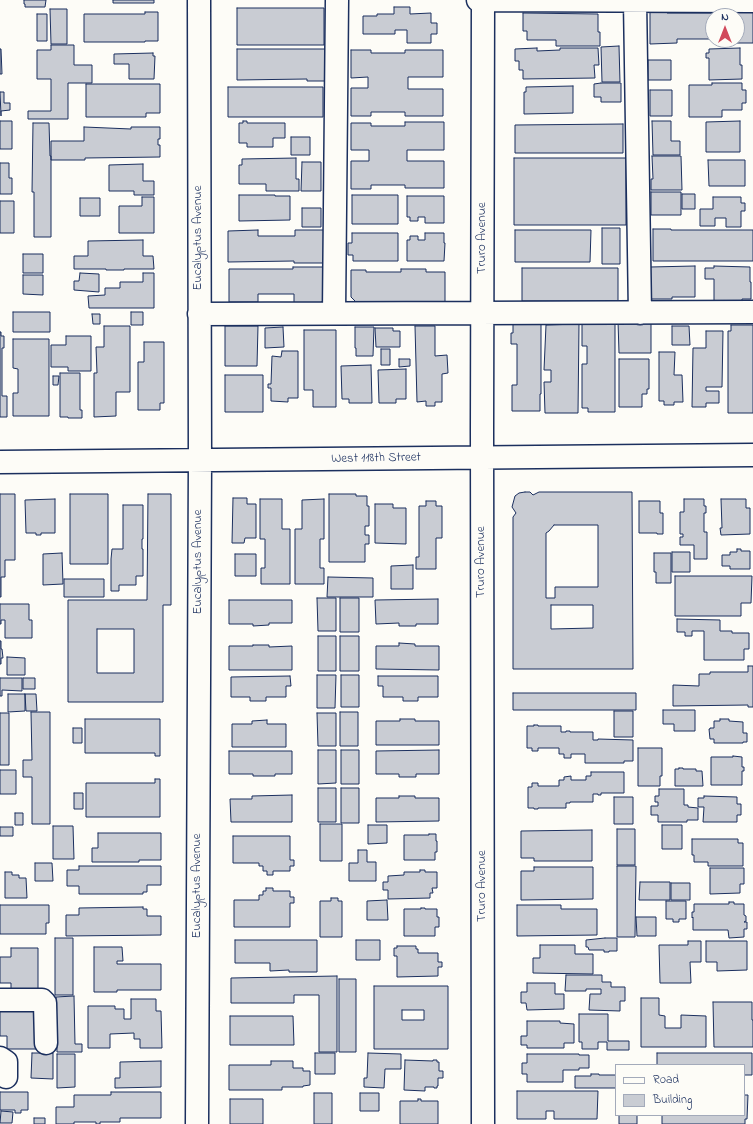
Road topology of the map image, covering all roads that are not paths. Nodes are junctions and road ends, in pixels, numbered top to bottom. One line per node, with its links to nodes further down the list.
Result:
1 (199, 0): 11 (street, Eucalyptus Avenue)
2 (337, 0): 8 (street)
3 (478, 0): 4 (street)
4 (484, 0): 5 (street); 9 (street, Truro Avenue)
5 (635, 1): 6 (street); 10 (street)
6 (753, 1)
7 (753, 312): 10 (street)
8 (334, 313): 9 (street); 11 (street)
9 (483, 313): 10 (street); 13 (street, Truro Avenue)
10 (640, 313)
11 (199, 314): 14 (street, Eucalyptus Avenue)
12 (753, 455): 13 (street, West 118th Street)
13 (482, 458): 14 (street, West 118th Street); 19 (street, Truro Avenue)
14 (200, 460): 15 (street, West 118th Street); 18 (street, Eucalyptus Avenue)
15 (0, 462)
16 (0, 1000): 17 (street)
17 (46, 1044)
18 (196, 1124)
19 (483, 1124)

